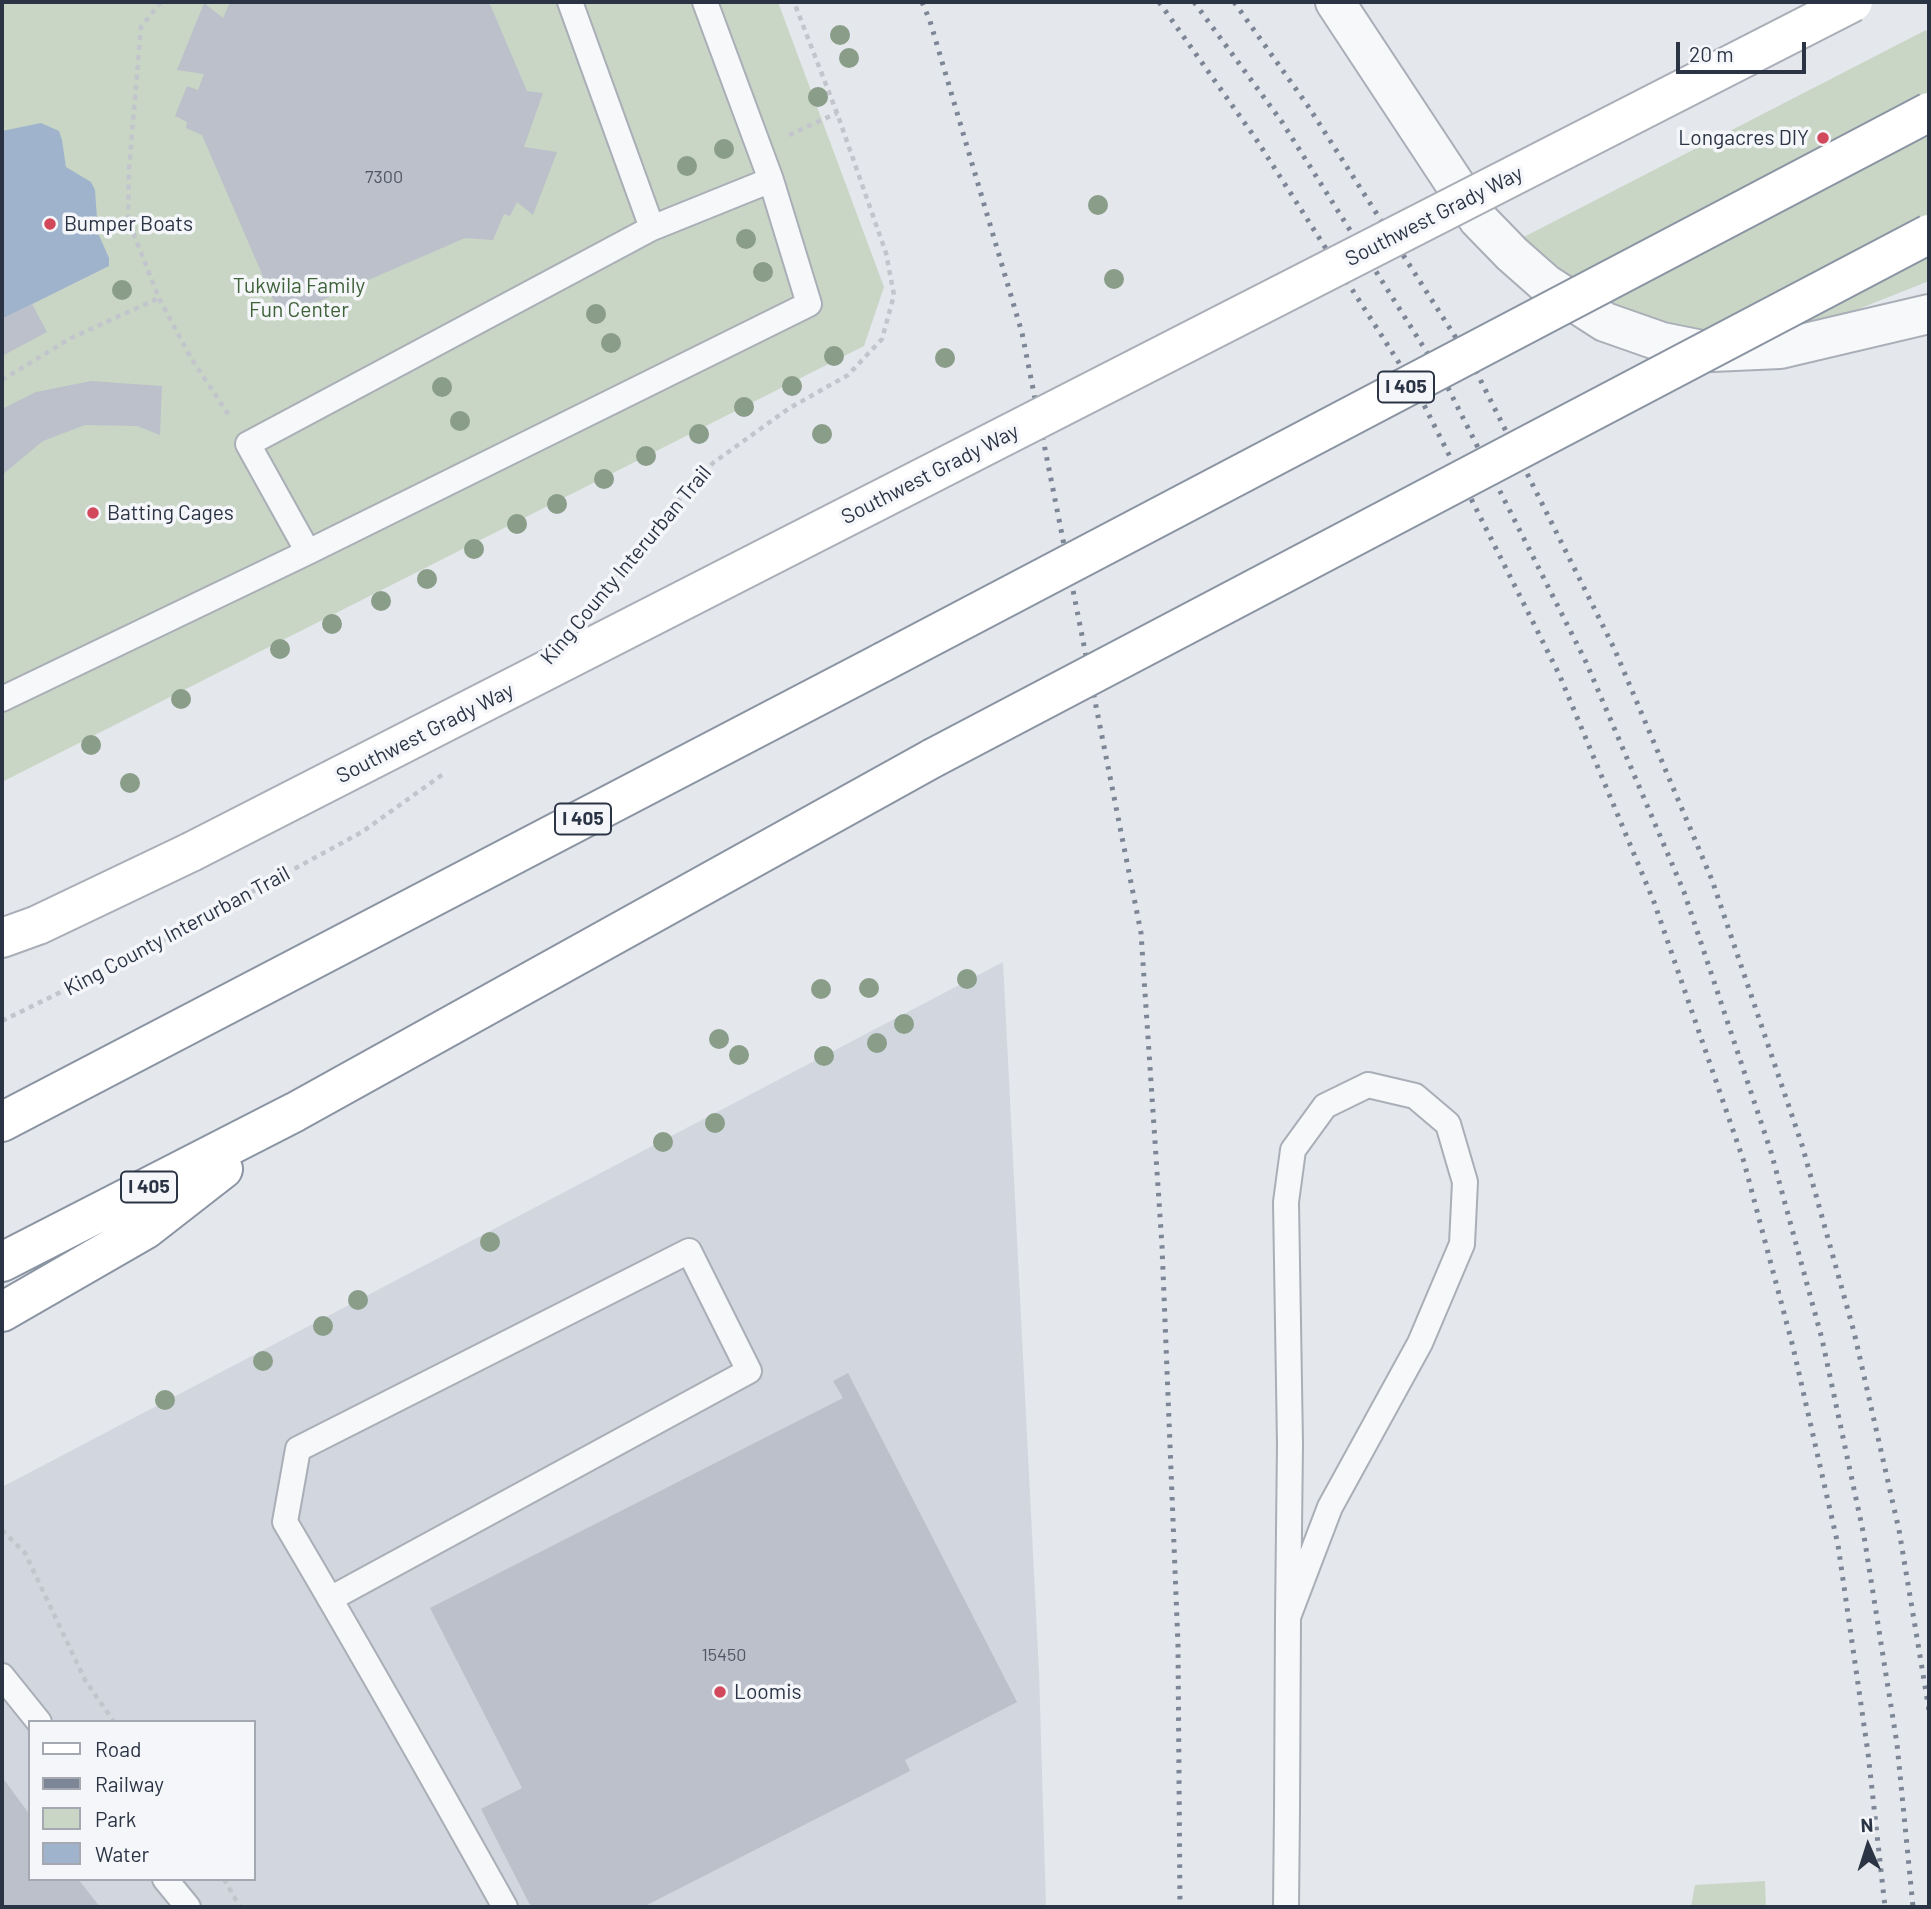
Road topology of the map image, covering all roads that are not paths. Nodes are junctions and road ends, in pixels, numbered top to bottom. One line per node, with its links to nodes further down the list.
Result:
1 (570, 2): 7 (lane)
2 (705, 2): 6 (lane)
3 (1335, 2): 9 (street)
4 (1853, 2): 12 (main road, Southwest Grady Way, bridge)
5 (1929, 112): 13 (main road, I 405, bridge)
6 (771, 180): 7 (lane); 10 (lane)
7 (652, 228): 10 (lane)
8 (1929, 234): 15 (main road, I 405, bridge)
9 (1929, 314)
10 (308, 552): 11 (lane)
11 (2, 699)
12 (2, 938)
13 (283, 977): 14 (main road); 16 (main road, I 405)
14 (2, 1095)
15 (295, 1112): 17 (main road, I 405); 18 (main road)
16 (2, 1122)
17 (2, 1262)
18 (2, 1312)
19 (330, 1599): 19 (lane); 25 (lane)
20 (1288, 1617): 20 (lane); 26 (lane)
21 (2, 1675): 22 (lane)
22 (37, 1720)
23 (168, 1881): 24 (lane)
24 (188, 1907)
25 (505, 1907)
26 (1286, 1907)

